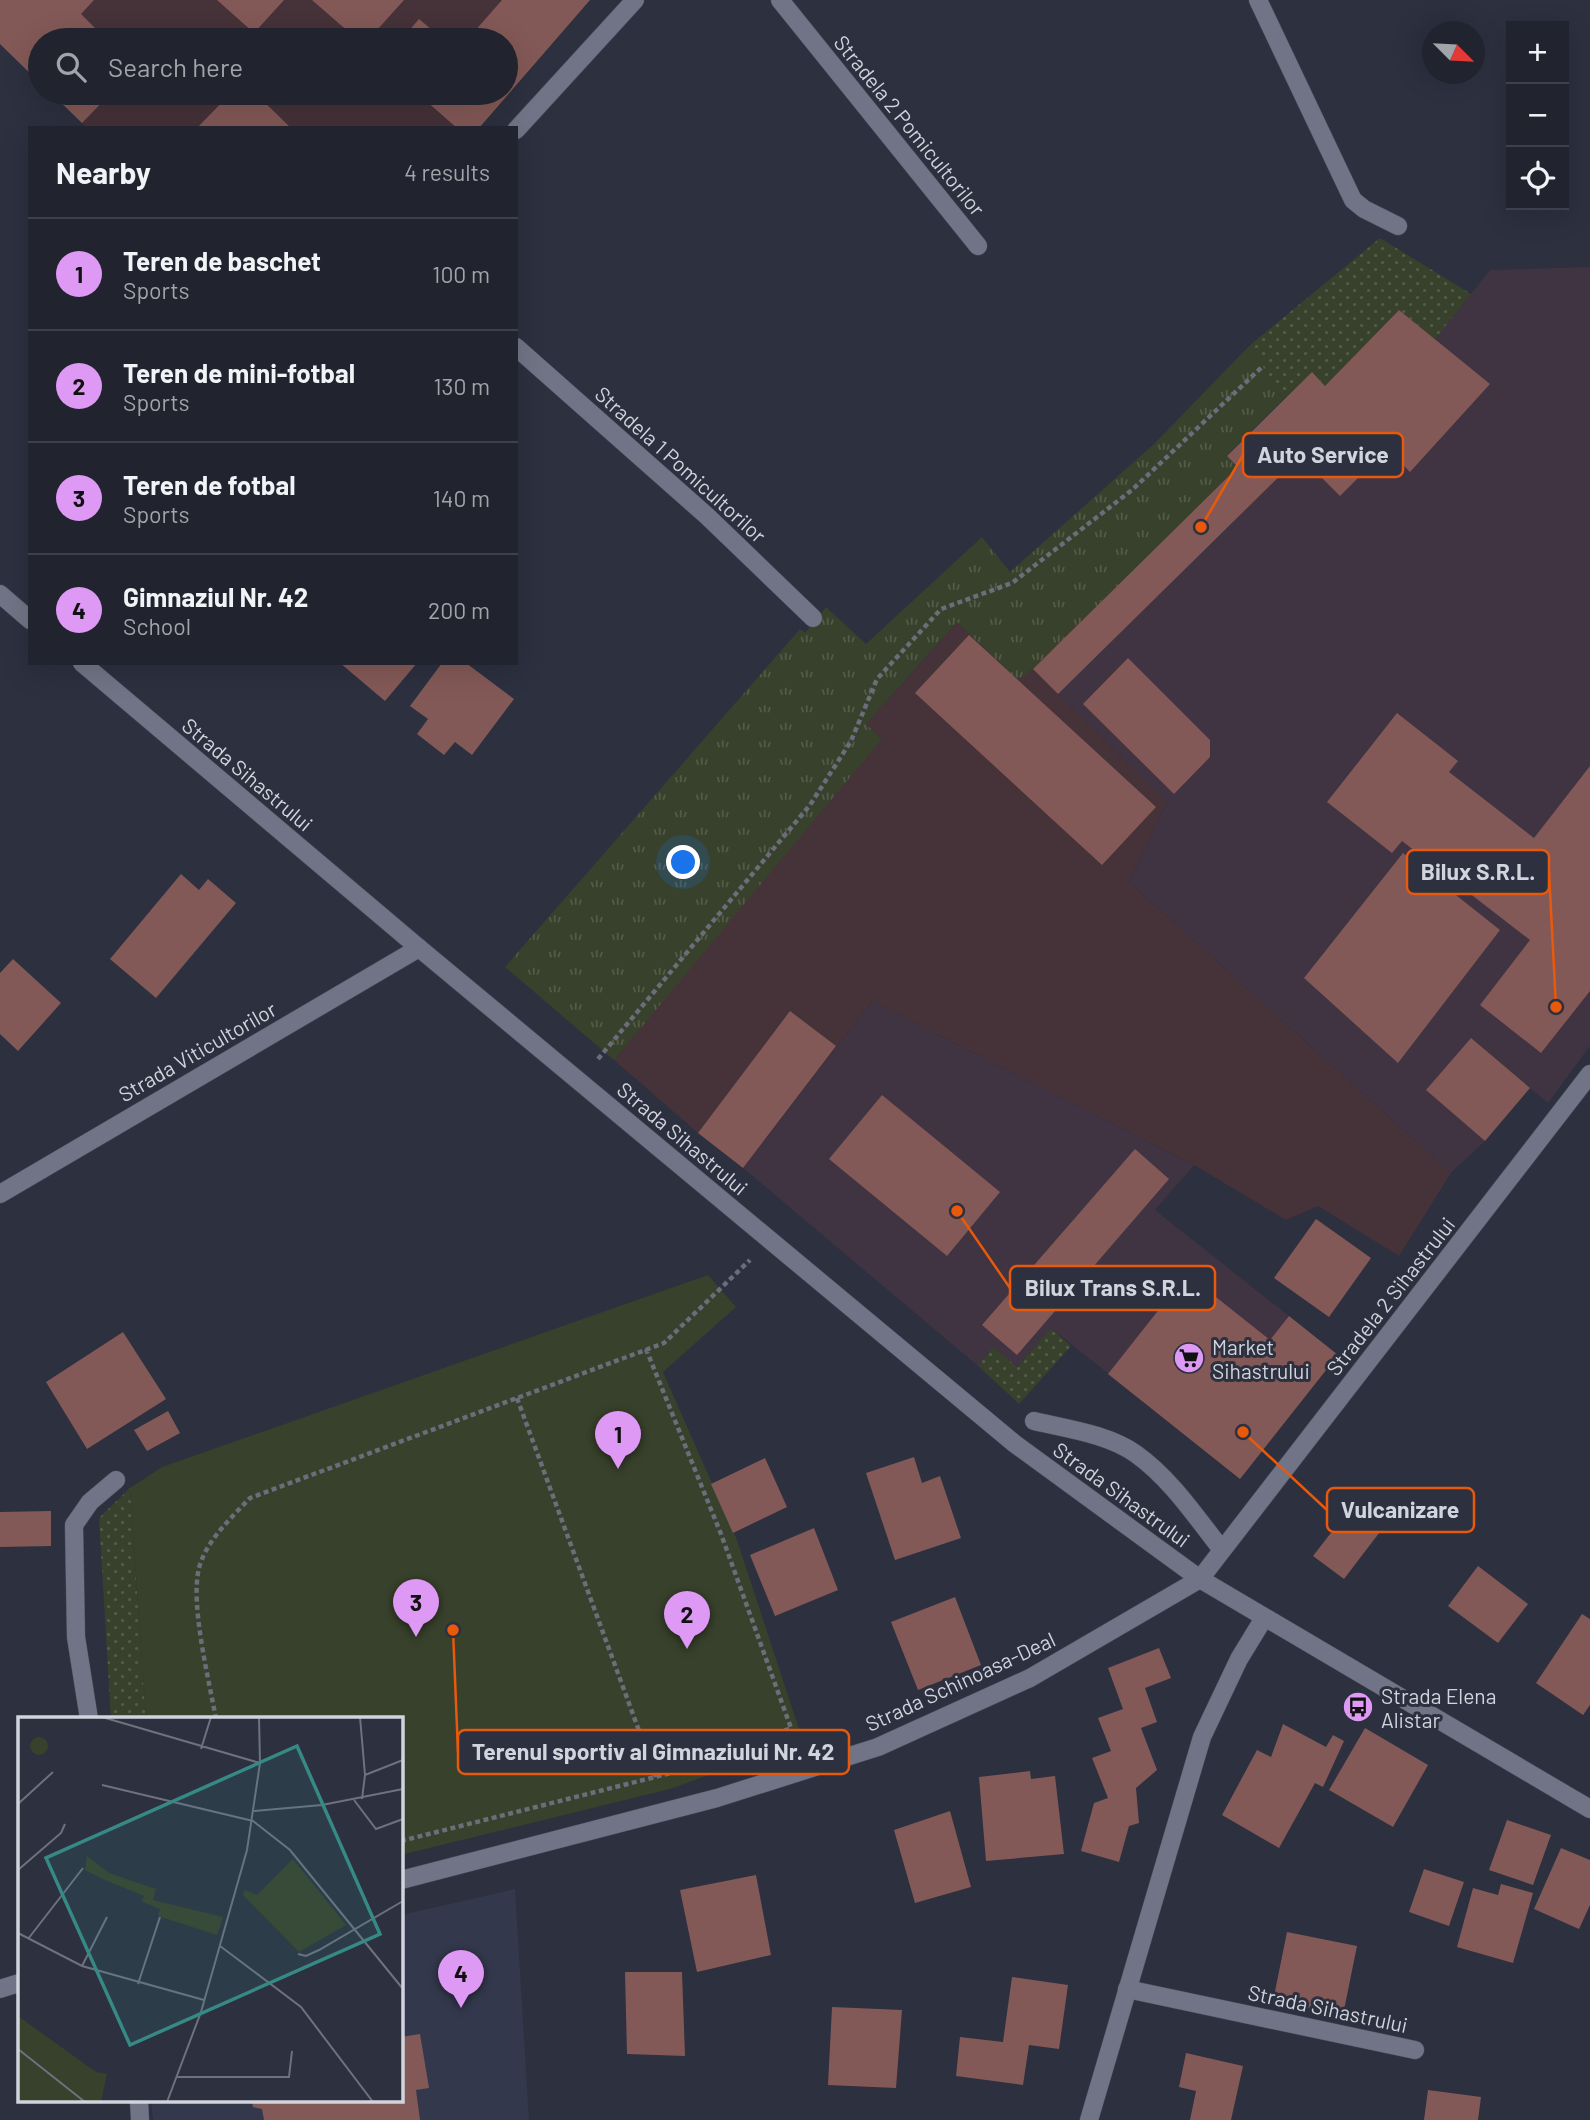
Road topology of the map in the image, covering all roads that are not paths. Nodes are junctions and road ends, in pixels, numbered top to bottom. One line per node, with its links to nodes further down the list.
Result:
1 (635, 0): 4 (street)
2 (780, 0): 6 (street, Stradela 2 Pomicultorilor)
3 (1258, 0): 5 (street)
4 (518, 128)
5 (1398, 226)
6 (978, 246)
7 (518, 350): 10 (street, Stradela 1 Pomicultorilor)
8 (0, 594): 9 (street)
9 (28, 618)
10 (813, 618)
11 (88, 665): 12 (street, Strada Sihastrului)
12 (419, 948): 14 (street, Strada Viticultorilor); 18 (street, Strada Sihastrului)
13 (1590, 1074): 17 (street, Stradela 2 Sihastrului)
14 (0, 1194)
15 (1034, 1421): 17 (street)
16 (116, 1480): 20 (street)
17 (1222, 1550): 18 (street, Stradela 2 Sihastrului)
18 (1200, 1578): 19 (street, Strada Sihastrului); 22 (street, Strada Schinoasa-Deal)
19 (1264, 1618): 21 (street, Strada Sihastrului); 25 (street)
20 (89, 1717)
21 (1589, 1805)
22 (402, 1880)
23 (18, 1983): 24 (street)
24 (0, 1989)
25 (1126, 1989): 26 (street, Strada Sihastrului); 29 (street)
26 (1415, 2050)
27 (139, 2102): 28 (street)
28 (140, 2120)
29 (1089, 2120)

